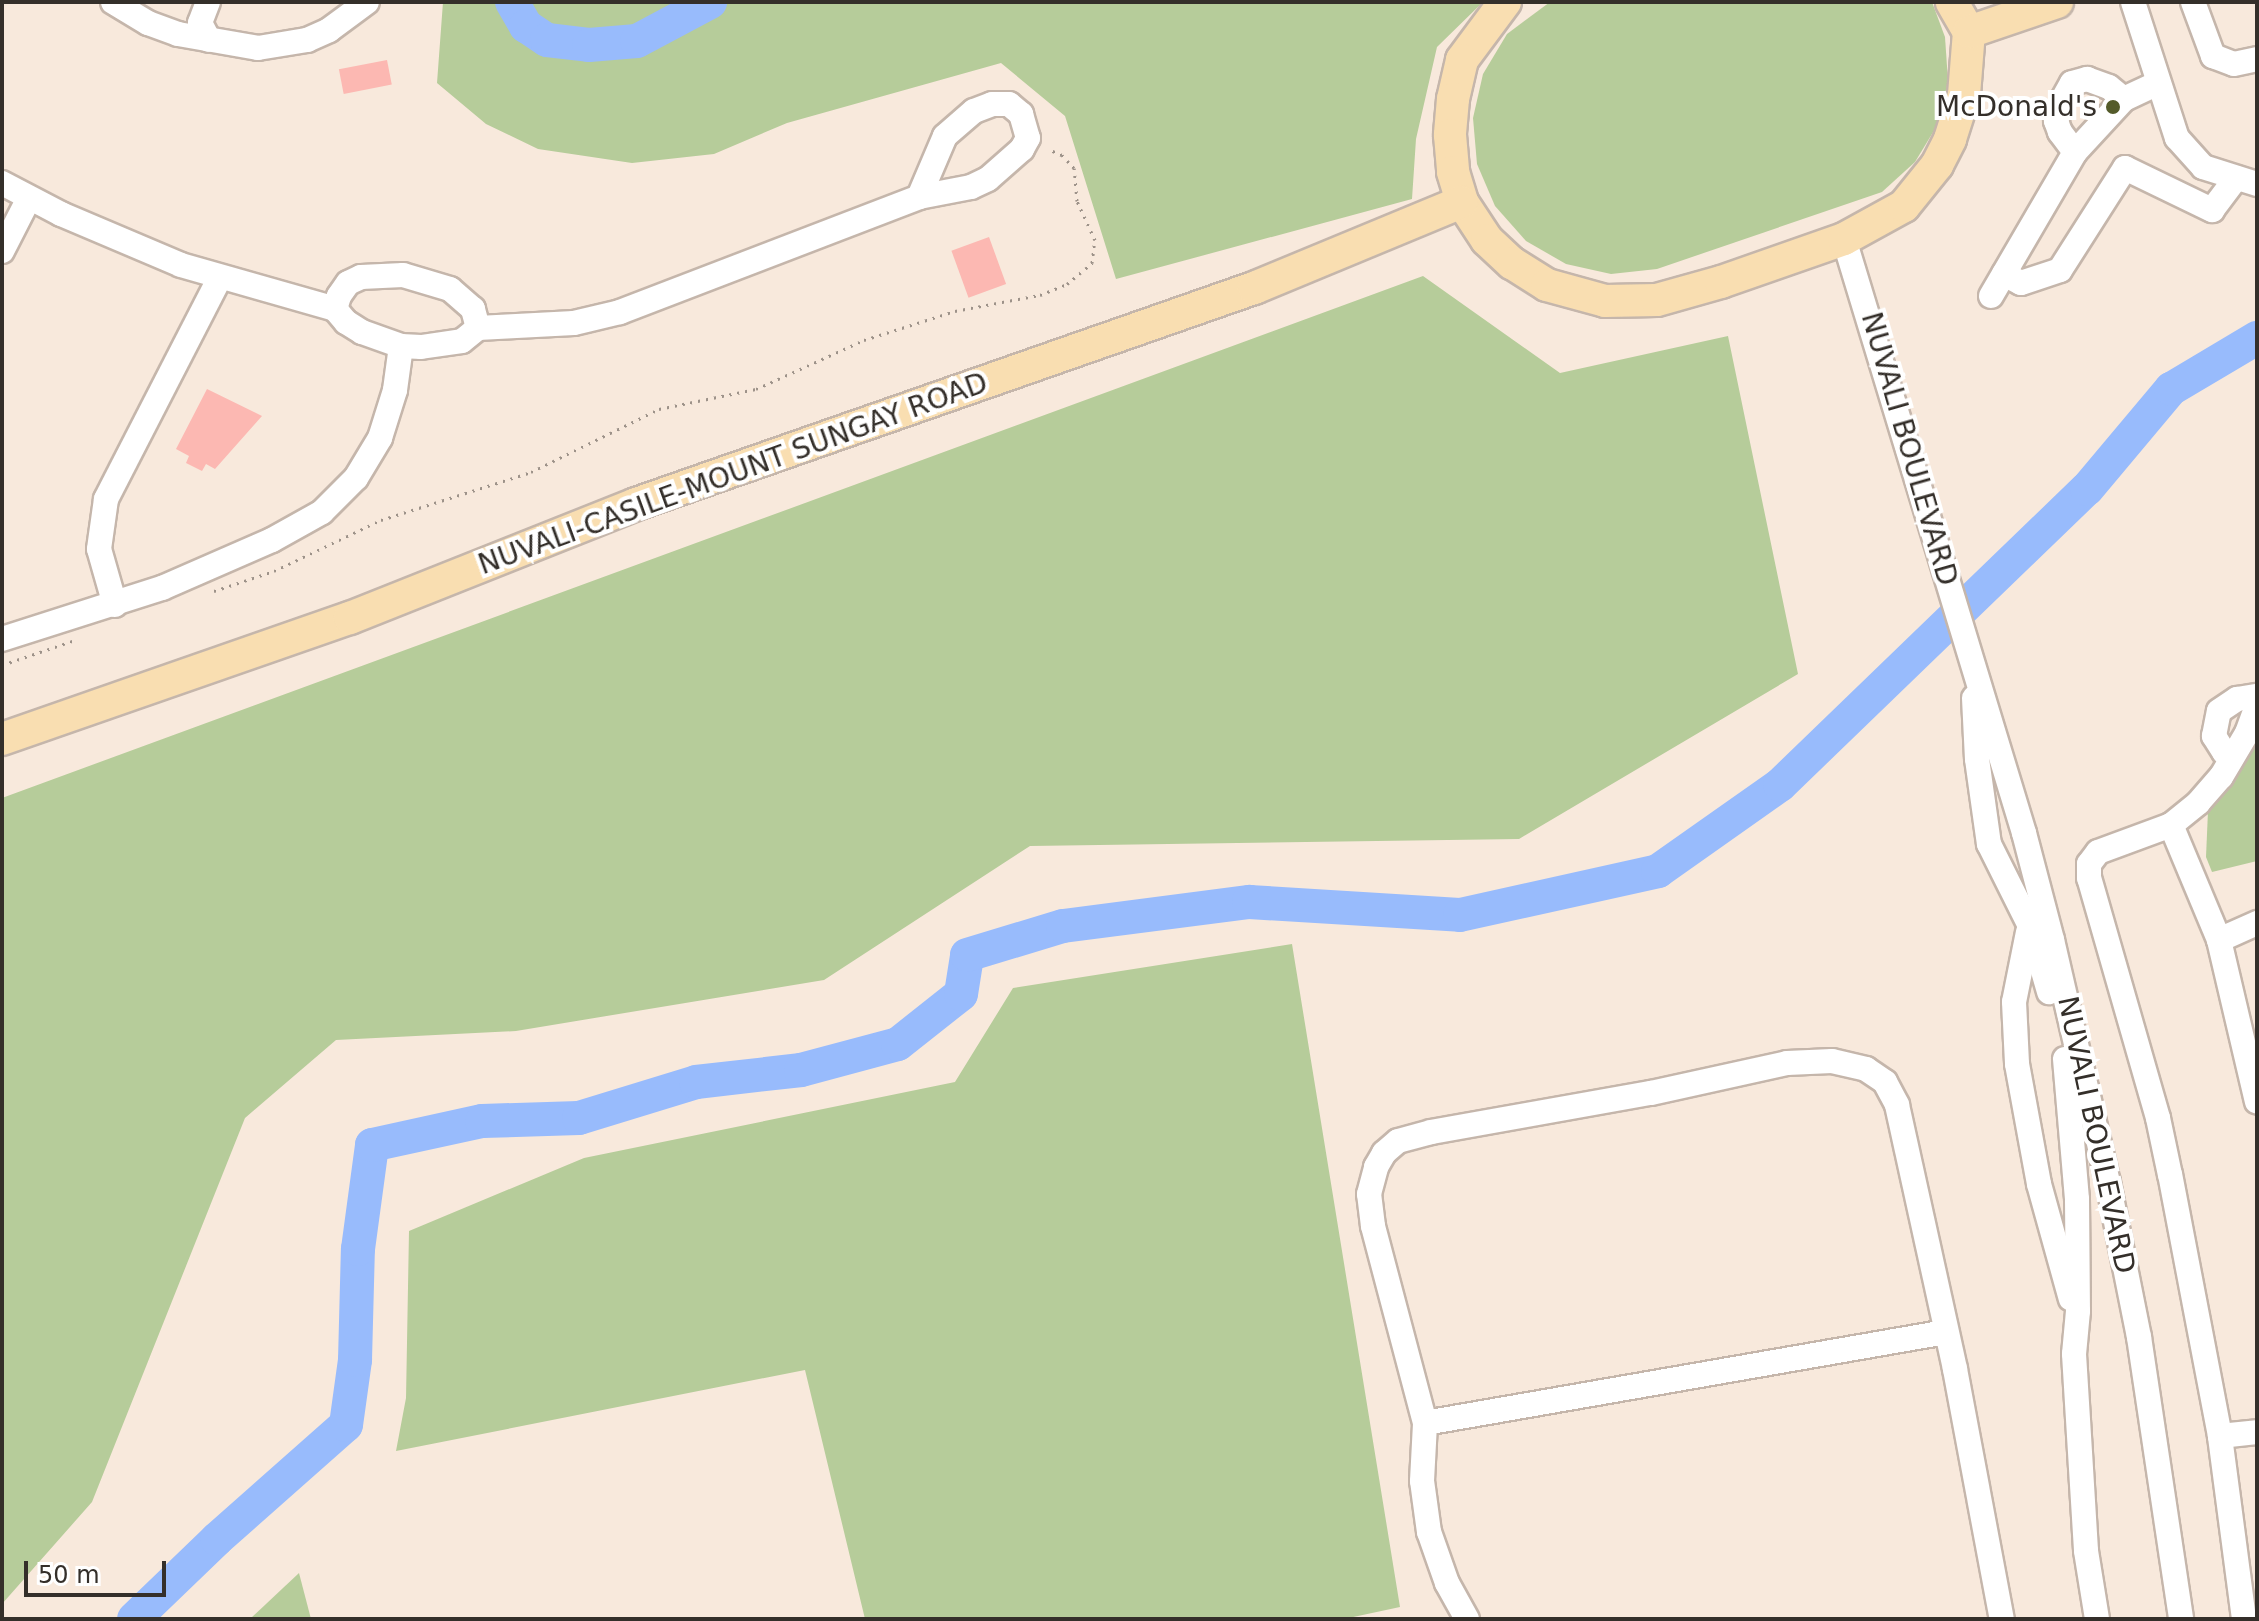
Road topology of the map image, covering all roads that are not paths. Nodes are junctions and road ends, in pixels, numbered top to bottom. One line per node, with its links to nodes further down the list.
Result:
1 (113, 2): 10 (street)
2 (208, 2): 10 (street)
3 (1505, 2): 19 (main road)
4 (1952, 2): 9 (main road)
5 (2057, 2): 9 (main road)
6 (2133, 2): 12 (street)
7 (2193, 2): 11 (street)
8 (358, 7): 10 (street)
9 (1969, 32): 20 (main road)
10 (209, 40)
11 (2257, 59)
12 (2159, 83): 13 (street); 15 (street)
13 (2124, 99): 14 (street); 14 (street)
14 (2075, 152): 22 (street)
15 (2246, 181): 22 (street)
16 (2, 183): 18 (street)
17 (919, 197): 17 (street); 26 (street)
18 (29, 198): 21 (street); 23 (street)
19 (1462, 202): 20 (main road); 33 (main road, NUVALI-CASILE-MOUNT SUNGAY ROAD)
20 (1844, 239): 30 (street, NUVALI BOULEVARD)
21 (2, 251)
22 (2004, 274): 24 (street)
23 (219, 279): 25 (street); 28 (street)
24 (1991, 296)
25 (335, 309): 26 (street); 27 (street)
26 (478, 328): 27 (street)
27 (401, 346): 28 (street)
28 (115, 605): 29 (street)
29 (2, 639)
30 (1968, 648): 37 (street, NUVALI BOULEVARD); 40 (street, NUVALI BOULEVARD)
31 (2257, 696): 34 (street)
32 (2257, 705): 34 (street)
33 (2, 739)
34 (2232, 757): 35 (street)
35 (2171, 825): 38 (street); 45 (street)
36 (2257, 923): 38 (street)
37 (2030, 926): 40 (street, NUVALI BOULEVARD); 41 (street)
38 (2219, 940): 39 (street)
39 (2257, 1102)
40 (2086, 1140): 41 (street, NUVALI BOULEVARD); 49 (street, NUVALI BOULEVARD)
41 (2078, 1311): 48 (street, NUVALI BOULEVARD)
42 (1946, 1332): 43 (street); 43 (street); 47 (street)
43 (1425, 1423): 46 (street)
44 (2257, 1432): 45 (street)
45 (2220, 1436): 50 (street)
46 (1467, 1619)
47 (2002, 1619)
48 (2097, 1619)
49 (2181, 1619)
50 (2244, 1619)

